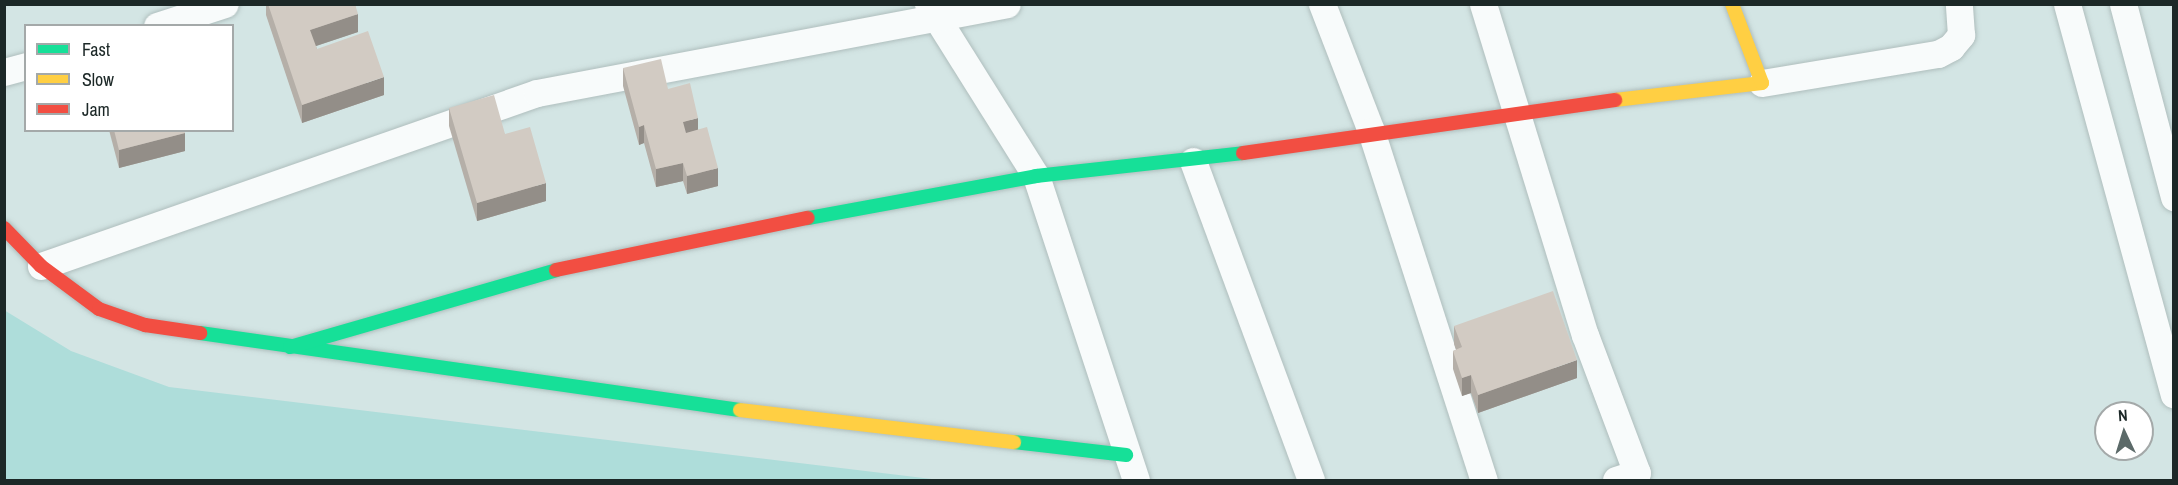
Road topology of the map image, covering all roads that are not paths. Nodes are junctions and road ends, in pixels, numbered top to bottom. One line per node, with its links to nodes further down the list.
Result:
1 (225, 4): 10 (street)
2 (1007, 4): 9 (street)
3 (1322, 4): 15 (street)
4 (1483, 4): 14 (street)
5 (1732, 4): 13 (street)
6 (1959, 4): 13 (street)
7 (2067, 4): 22 (street)
8 (2123, 4): 18 (street)
9 (933, 10): 17 (street); 20 (street)
10 (163, 24)
11 (24, 67): 12 (street)
12 (4, 72)
13 (1762, 83): 14 (street)
14 (1517, 111): 15 (street); 27 (street)
15 (1371, 131): 16 (street); 26 (street)
16 (1193, 161): 17 (street); 25 (street)
17 (1036, 176): 21 (street); 23 (street)
18 (2174, 197)
19 (4, 228): 20 (street)
20 (42, 266): 21 (street)
21 (290, 347): 23 (street)
22 (2174, 395)
23 (1126, 455): 24 (street)
24 (1136, 480)
25 (1311, 480)
26 (1484, 480)
27 (1616, 480)

